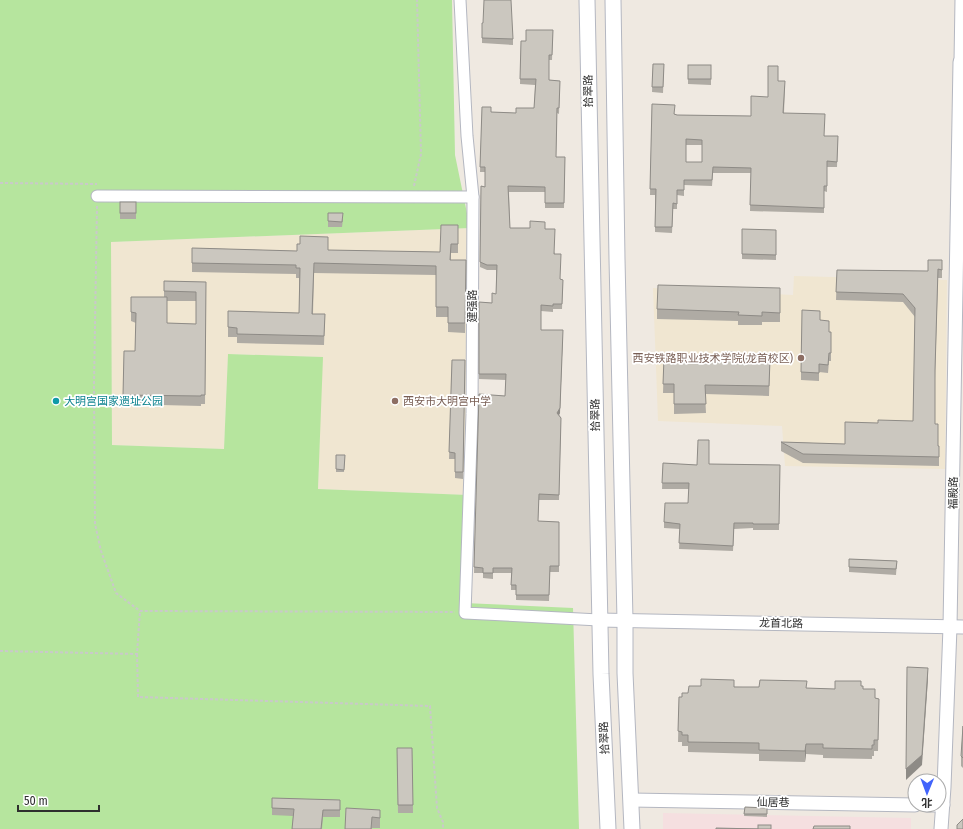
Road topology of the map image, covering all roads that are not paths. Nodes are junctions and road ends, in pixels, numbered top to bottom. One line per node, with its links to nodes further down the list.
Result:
1 (460, 0): 7 (street, 建强路)
2 (587, 0): 9 (main road, 拾翠路)
3 (614, 0): 10 (main road)
4 (961, 0): 5 (street)
5 (962, 62): 8 (street, 福殿路)
6 (97, 196): 7 (street)
7 (473, 197): 9 (street, 建强路)
8 (959, 338): 11 (street, 福殿路)
9 (599, 620): 10 (street, 龙首北路); 17 (main road, 拾翠路)
10 (625, 620): 11 (street, 龙首北路); 14 (main road)
11 (950, 627): 12 (street, 龙首北路); 13 (street, 福殿路)
12 (963, 627)
13 (944, 773)
14 (631, 800): 15 (street, 仙居巷); 18 (main road)
15 (907, 805)
16 (942, 813): 19 (street, 福殿路)
17 (608, 829)
18 (632, 829)
19 (941, 829)

